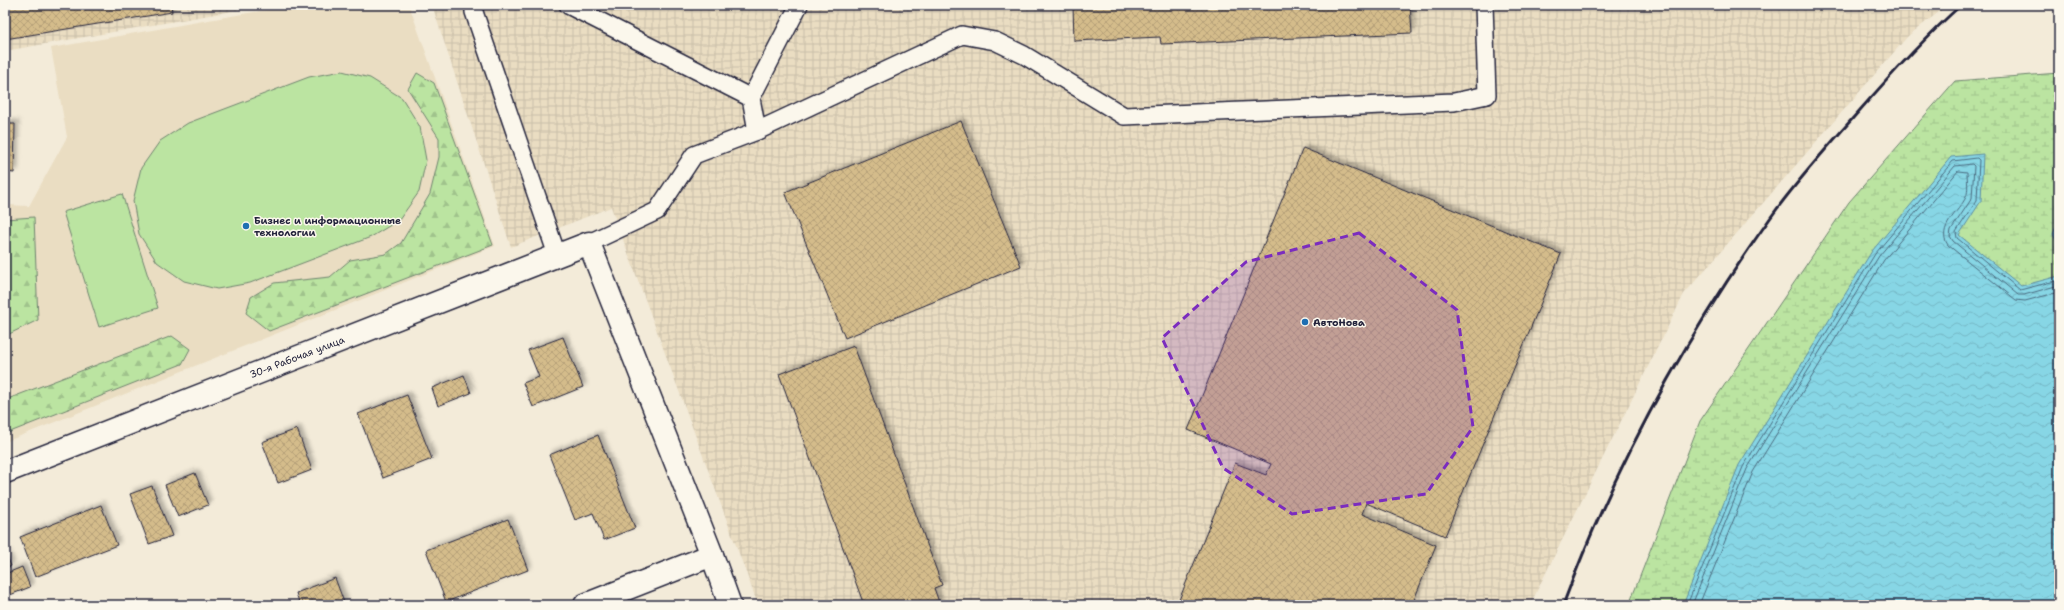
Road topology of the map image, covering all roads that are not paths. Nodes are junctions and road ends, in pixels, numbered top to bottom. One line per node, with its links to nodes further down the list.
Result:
1 (474, 5): 8 (lane)
2 (568, 5): 5 (lane)
3 (799, 5): 5 (lane)
4 (1484, 5): 6 (lane)
5 (752, 98): 6 (lane)
6 (757, 131): 7 (lane)
7 (589, 242): 8 (street, 30-я Рабочая улица); 10 (street)
8 (557, 255): 9 (street, 30-я Рабочая улица)
9 (5, 472)
10 (712, 555): 11 (street); 12 (street)
11 (585, 605)
12 (730, 605)

